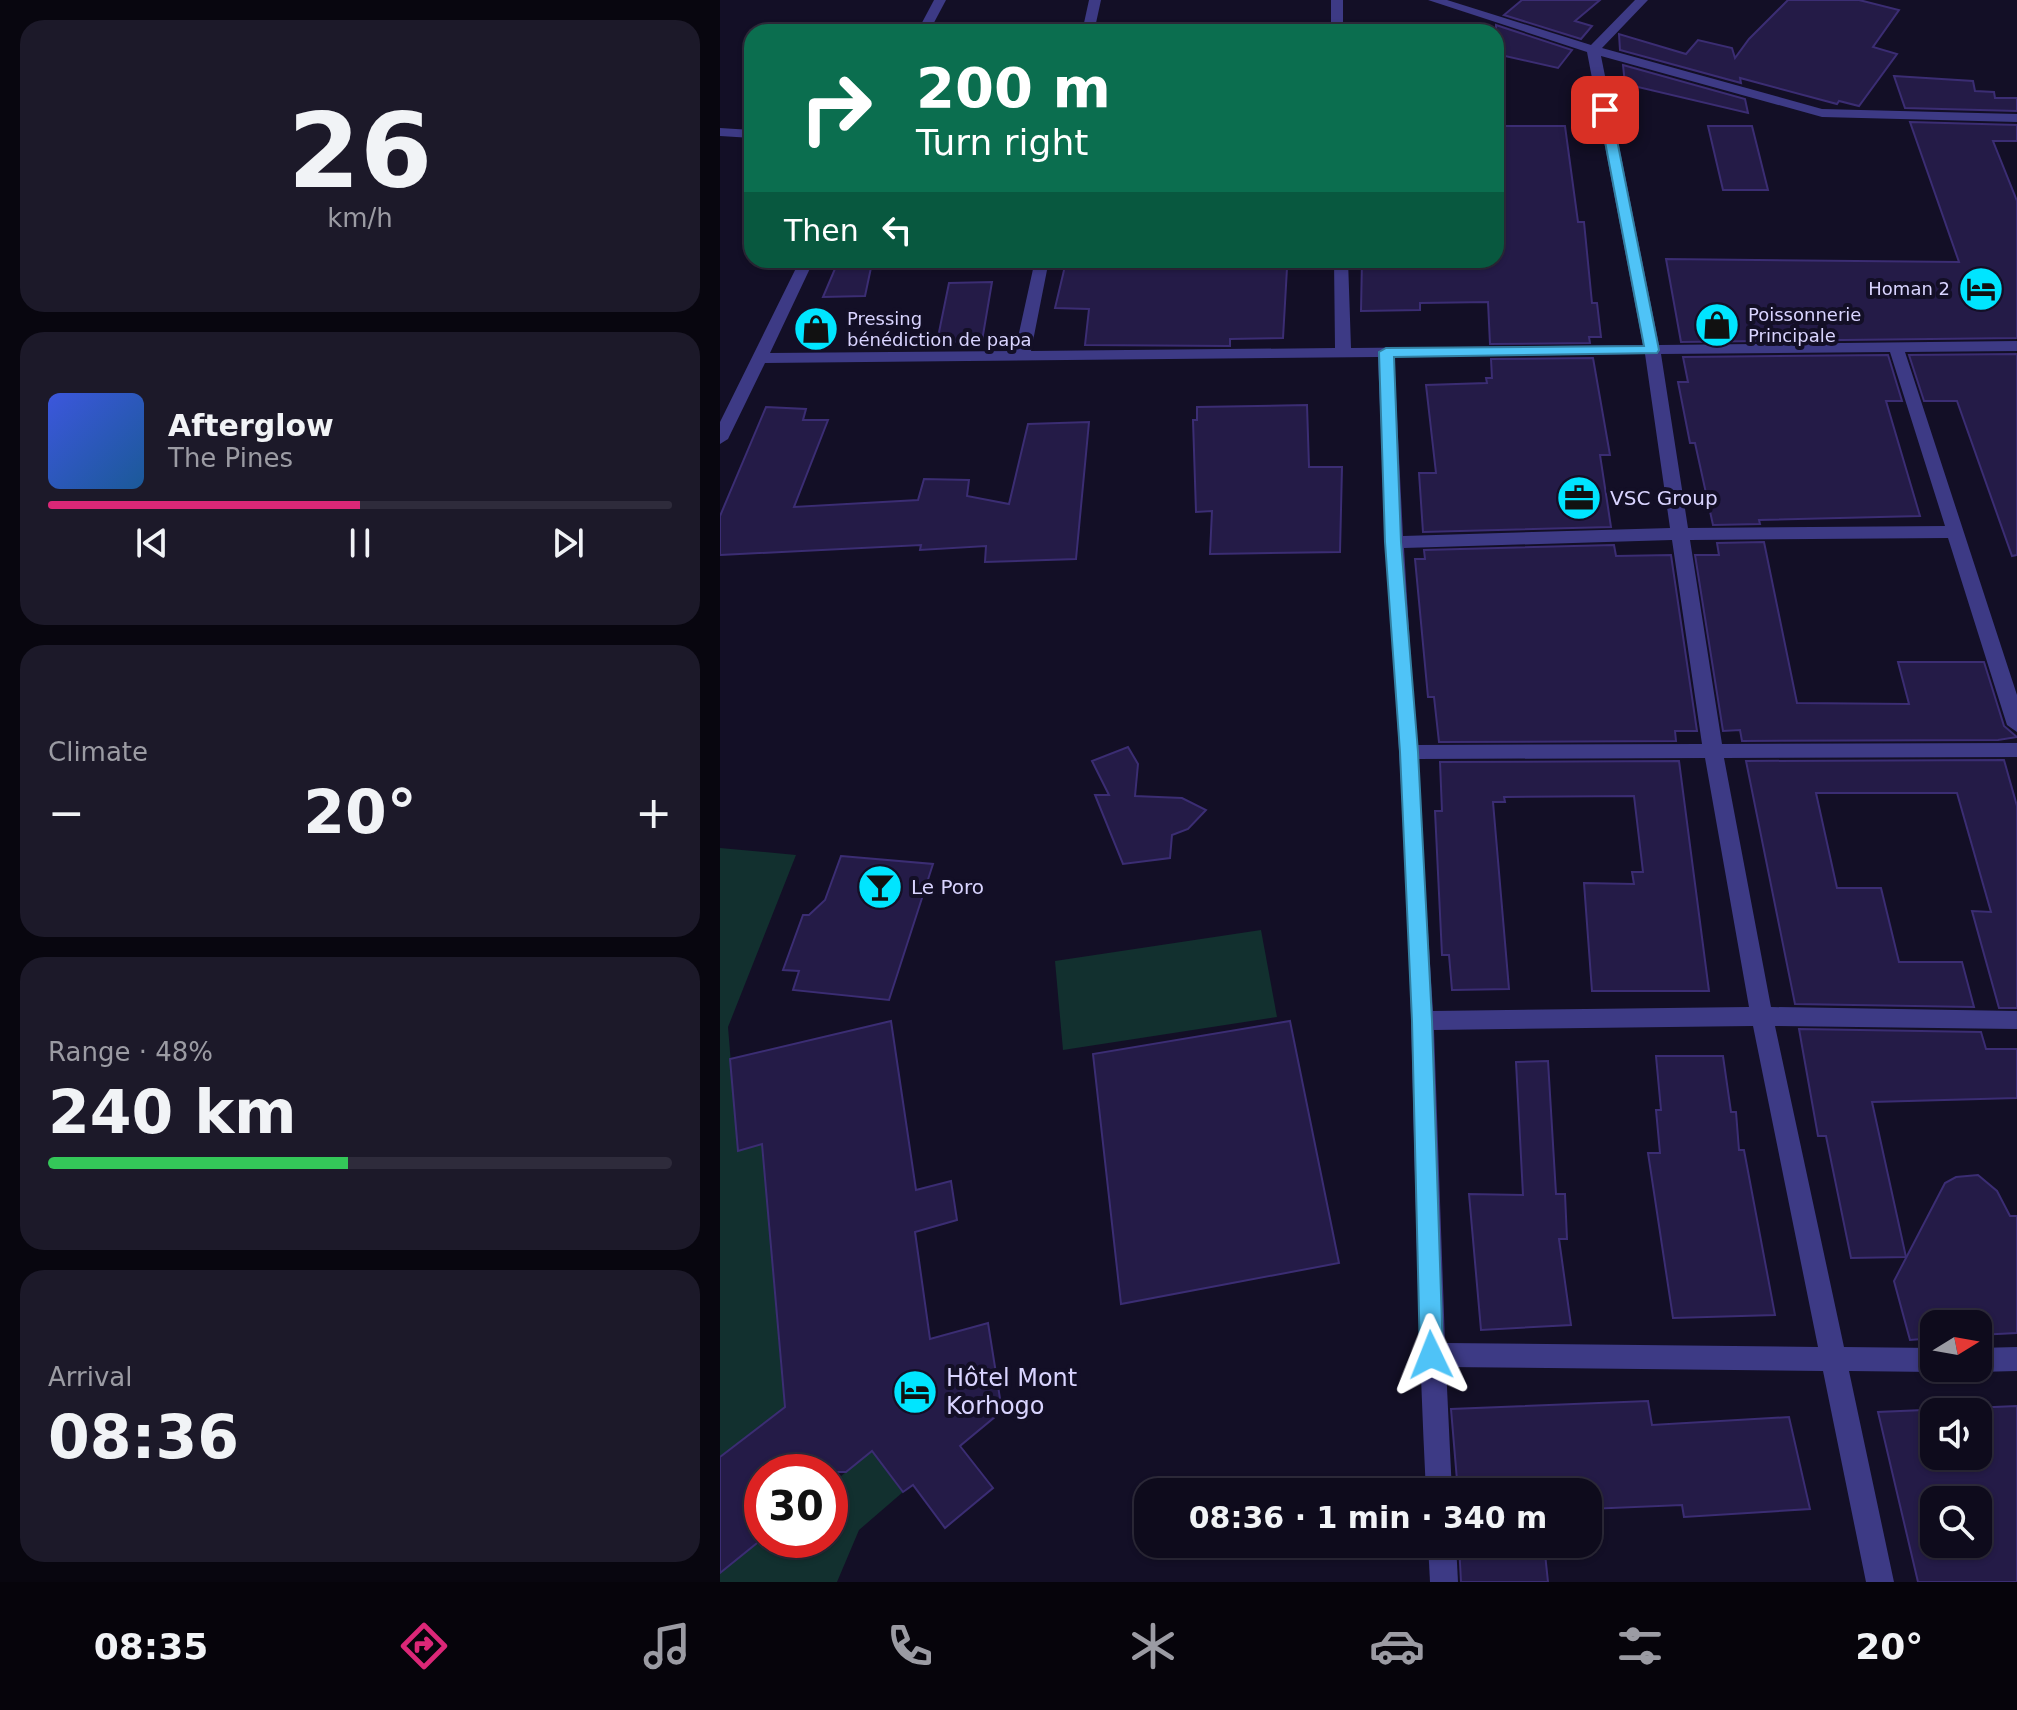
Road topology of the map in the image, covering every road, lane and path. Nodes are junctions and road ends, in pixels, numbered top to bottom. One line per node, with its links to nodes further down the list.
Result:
1 (940, 0): 6 (street)
2 (1095, 0): 7 (street)
3 (1337, 0): 8 (street)
4 (1434, 0): 9 (street)
5 (1642, 0): 9 (street)
6 (927, 24)
7 (1090, 24)
8 (1337, 24)
9 (1593, 50): 10 (street); 18 (street)
10 (2017, 118)
11 (720, 132): 12 (street)
12 (744, 134)
13 (803, 268): 22 (street)
14 (1040, 268): 21 (street)
15 (1341, 268): 20 (street)
16 (2017, 346): 17 (street)
17 (1896, 347): 18 (street); 24 (street)
18 (1652, 350): 19 (street); 25 (street)
19 (1386, 352): 20 (street); 26 (street)
20 (1343, 353): 21 (street)
21 (1022, 356): 22 (street)
22 (760, 358): 23 (street)
23 (720, 439)
24 (1957, 532): 25 (street); 27 (street)
25 (1679, 534): 26 (street); 28 (street)
26 (1393, 542): 30 (street)
27 (2017, 725)
28 (1713, 750): 29 (street); 30 (street); 31 (street)
29 (2017, 750)
30 (1409, 752): 33 (street)
31 (1762, 1016): 32 (street); 33 (street); 38 (street)
32 (2017, 1020)
33 (1422, 1021): 34 (street)
34 (1431, 1355): 38 (street); 39 (street)
35 (2017, 1359): 37 (street)
36 (1920, 1360): 38 (street)
37 (1992, 1360)
38 (1835, 1361): 42 (street)
39 (1438, 1478)
40 (1443, 1558): 41 (street)
41 (1444, 1582)
42 (1880, 1582)

